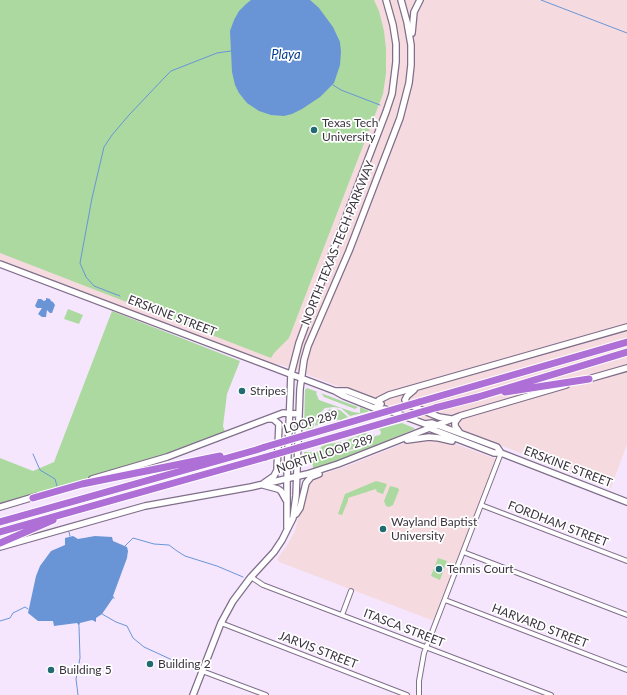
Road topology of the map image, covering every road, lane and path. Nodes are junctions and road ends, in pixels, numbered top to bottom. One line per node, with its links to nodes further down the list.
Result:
1 (386, 0): 12 (main road, NORTH TEXAS TECH PARKWAY)
2 (401, 0): 4 (main road, NORTH TEXAS TECH PARKWAY)
3 (420, 0): 4 (main road)
4 (411, 45): 13 (main road, NORTH TEXAS TECH PARKWAY)
5 (0, 264): 12 (main road, ERSKINE STREET)
6 (627, 327): 15 (main road)
7 (627, 338): 9 (highway)
8 (627, 342): 9 (highway, LOOP 289)
9 (615, 346): 30 (highway, LOOP 289, bridge)
10 (627, 352): 17 (highway, LOOP 289)
11 (627, 368): 14 (main road)
12 (291, 374): 13 (main road, ERSKINE STREET); 20 (main road, NORTH TEXAS TECH PARKWAY)
13 (300, 378): 16 (main road, ERSKINE STREET); 21 (main road, NORTH TEXAS TECH PARKWAY)
14 (589, 378): 17 (highway); 22 (main road)
15 (421, 386): 18 (main road); 24 (main road)
16 (335, 391): 18 (main road, ERSKINE STREET); 19 (main road, ERSKINE STREET)
17 (478, 397): 36 (highway, LOOP 289, bridge)
18 (377, 403): 19 (main road, ERSKINE STREET)
19 (382, 409): 26 (main road, ERSKINE STREET)
20 (290, 413): 21 (main road); 23 (main road); 34 (main road, NORTH TEXAS TECH PARKWAY)
21 (299, 414): 33 (main road, NORTH TEXAS TECH PARKWAY)
22 (460, 416): 24 (main road); 27 (main road)
23 (267, 419): 35 (main road); 37 (main road)
24 (453, 419): 25 (main road)
25 (437, 425): 26 (main road, ERSKINE STREET); 27 (main road, ERSKINE STREET)
26 (427, 426): 28 (main road, NORTH LOOP 289); 29 (main road, ERSKINE STREET)
27 (462, 434): 31 (main road, ERSKINE STREET)
28 (395, 442): 29 (main road); 32 (main road, NORTH LOOP 289)
29 (475, 446): 31 (main road, ERSKINE STREET)
30 (265, 447): 37 (highway); 43 (highway, LOOP 289)
31 (502, 453): 38 (main road, ERSKINE STREET); 40 (street)
32 (338, 464): 33 (main road, NORTH LOOP 289); 42 (main road)
33 (297, 476): 34 (main road, NORTH LOOP 289); 42 (main road, NORTH TEXAS TECH PARKWAY)
34 (287, 479): 35 (main road, NORTH LOOP 289); 39 (main road, NORTH TEXAS TECH PARKWAY)
35 (261, 485): 39 (main road); 47 (main road, NORTH LOOP 289)
36 (140, 492): 45 (highway, LOOP 289); 46 (highway)
37 (32, 498): 41 (main road)
38 (627, 502)
39 (287, 504): 44 (main road, NORTH TEXAS TECH PARKWAY)
40 (482, 505): 48 (street); 49 (street, FORDHAM STREET)
41 (0, 507)
42 (293, 518): 44 (main road)
43 (0, 522)
44 (287, 527): 50 (main road)
45 (0, 532)
46 (0, 543)
47 (0, 547)
48 (463, 552): 52 (street); 54 (street)
49 (627, 561)
50 (251, 577): 53 (street, ITASCA STREET); 55 (main road)
51 (351, 591): 53 (street)
52 (445, 600): 56 (street); 57 (street, HARVARD STREET)
53 (342, 615): 56 (street, ITASCA STREET)
54 (627, 616)
55 (221, 623): 58 (main road); 61 (street, JARVIS STREET)
56 (427, 647): 62 (street); 63 (street, ITASCA STREET)
57 (627, 670)
58 (202, 671): 59 (main road); 60 (street)
59 (193, 695)
60 (266, 695)
61 (407, 695)
62 (419, 695)
63 (551, 695)

